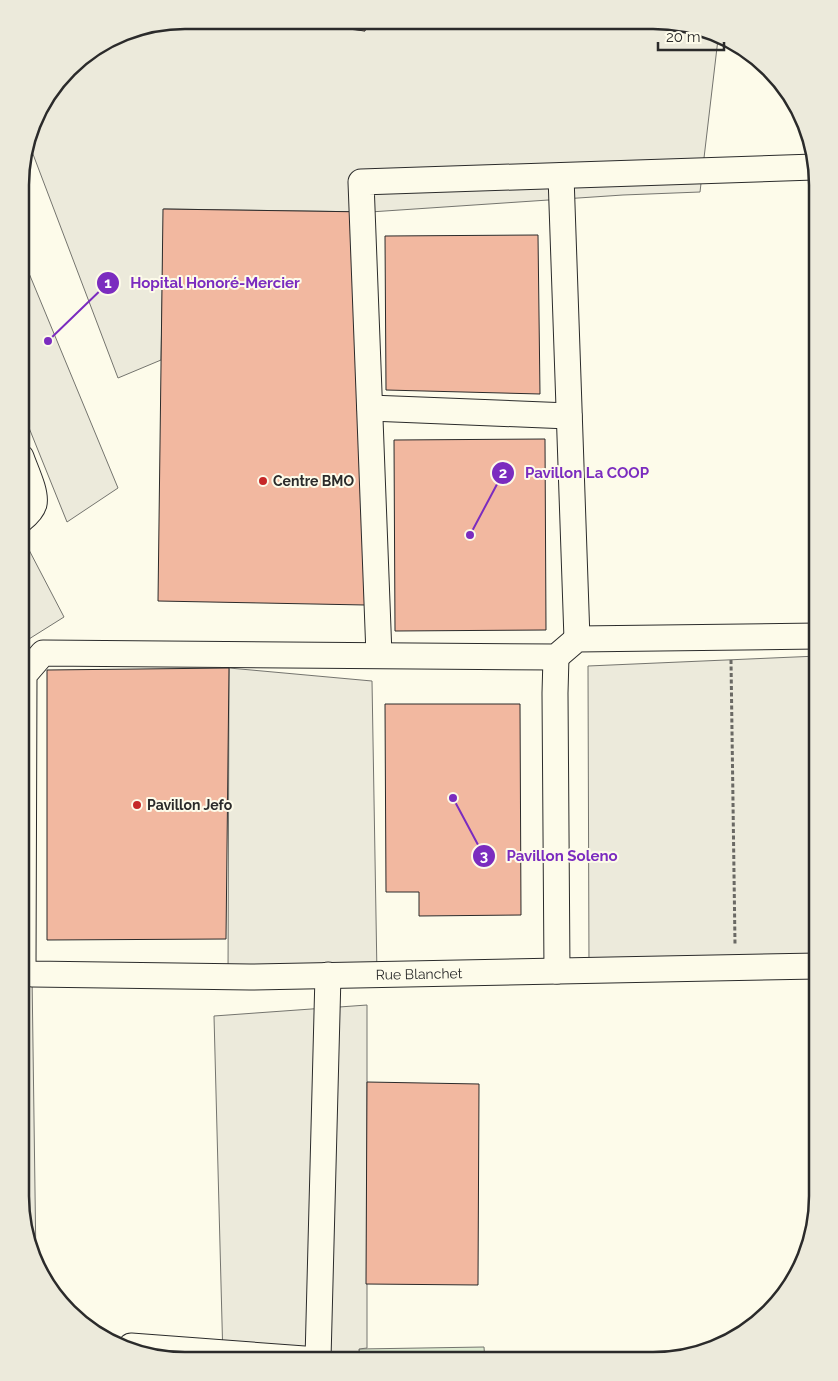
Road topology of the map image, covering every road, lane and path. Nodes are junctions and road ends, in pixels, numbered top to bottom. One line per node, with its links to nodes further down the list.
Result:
1 (808, 167): 2 (street)
2 (561, 176): 3 (street); 4 (street)
3 (370, 408): 4 (street); 10 (street)
4 (569, 416): 8 (street)
5 (29, 481): 6 (street)
6 (29, 512)
7 (809, 636): 8 (street)
8 (577, 639): 11 (street)
9 (731, 652): 14 (path)
10 (378, 655): 11 (street); 12 (street)
11 (556, 657): 15 (street)
12 (29, 669)
13 (809, 966): 14 (street, Rue Blanchet)
14 (735, 968): 15 (street, Rue Blanchet)
15 (558, 971): 17 (street, Rue Blanchet)
16 (29, 973): 17 (street, Rue Blanchet)
17 (328, 975): 20 (street)
18 (144, 1347): 19 (street)
19 (211, 1352)
20 (318, 1352)

